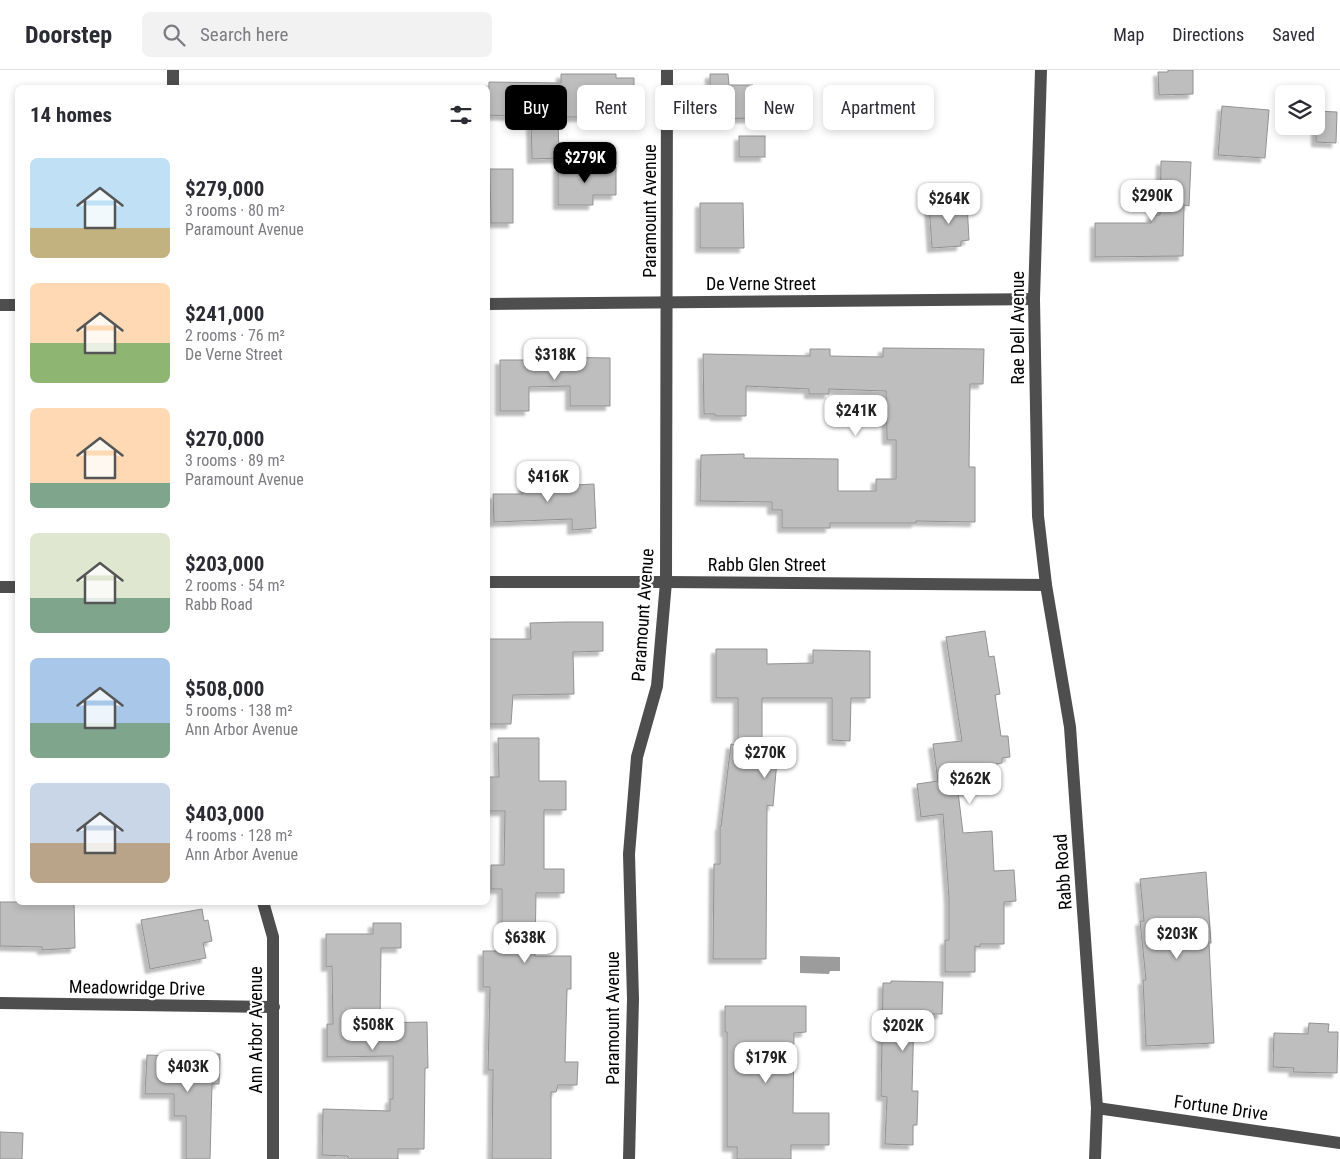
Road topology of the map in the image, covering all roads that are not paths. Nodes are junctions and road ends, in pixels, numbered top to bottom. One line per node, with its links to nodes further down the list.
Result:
1 (173, 70): 4 (street)
2 (667, 70): 6 (street, Paramount Avenue)
3 (1040, 70): 5 (street, Rae Dell Avenue)
4 (173, 85)
5 (1034, 300): 6 (street, De Verne Street); 12 (street, Rae Dell Avenue)
6 (667, 302): 7 (street, De Verne Street); 11 (street, Paramount Avenue)
7 (490, 304)
8 (0, 305): 9 (street)
9 (15, 305)
10 (490, 582): 11 (street, Rabb Glen Street)
11 (666, 582): 12 (street, Rabb Glen Street); 21 (street, Paramount Avenue)
12 (1046, 585): 18 (street, Rabb Road)
13 (0, 587): 14 (street)
14 (15, 587)
15 (264, 905): 17 (street, Ann Arbor Avenue)
16 (0, 1004): 17 (street, Meadowridge Drive)
17 (274, 1007): 20 (street, Ann Arbor Avenue)
18 (1097, 1108): 19 (street, Fortune Drive); 22 (street, Rabb Road)
19 (1340, 1143)
20 (273, 1159)
21 (629, 1159)
22 (1095, 1159)

